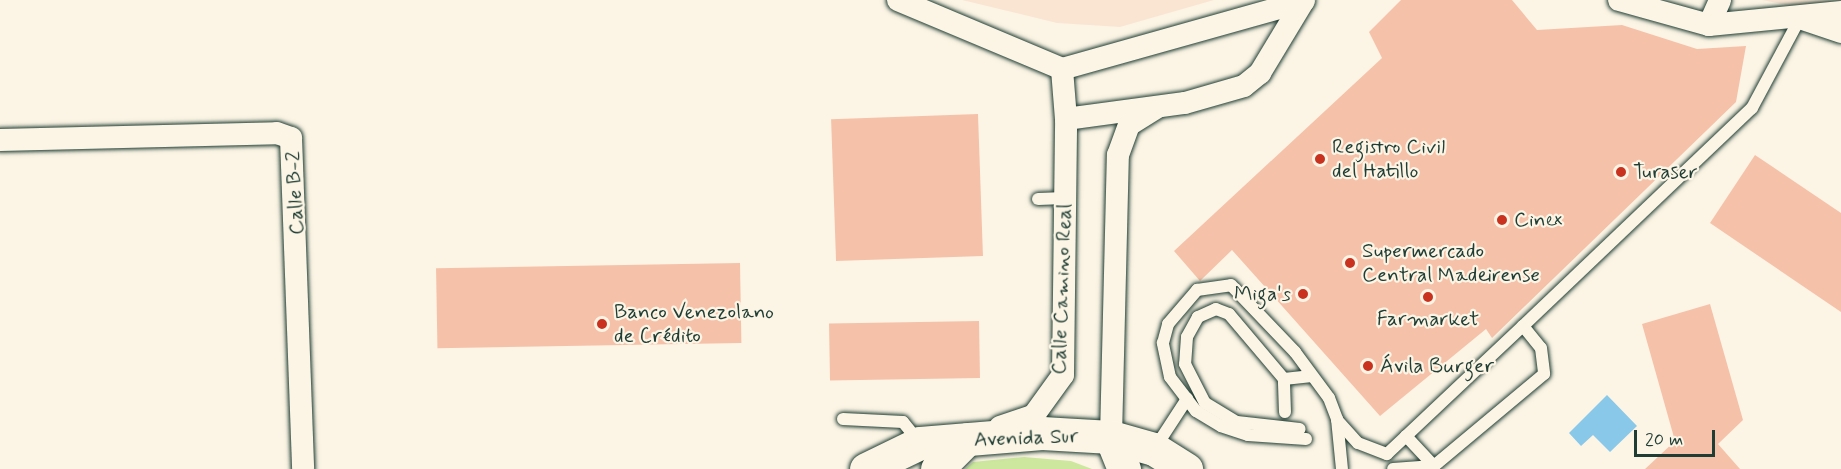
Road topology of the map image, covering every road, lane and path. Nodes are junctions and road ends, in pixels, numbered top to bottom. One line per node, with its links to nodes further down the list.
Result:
1 (898, 0): 5 (street)
2 (1304, 0): 10 (street); 11 (street)
3 (1619, 0): 8 (street)
4 (1720, 0): 8 (street)
5 (927, 5): 10 (street)
6 (1841, 12): 7 (street)
7 (1800, 18): 8 (street); 9 (street); 16 (lane)
8 (1709, 25)
9 (1841, 32)
10 (1062, 69): 12 (street, Calle Camino Real)
11 (1158, 107): 12 (street); 24 (street)
12 (1066, 119): 14 (street, Calle Camino Real)
13 (0, 140): 29 (street, Calle B-2)
14 (1065, 198): 15 (lane); 25 (street, Calle Camino Real)
15 (1038, 199)
16 (1523, 326): 23 (lane); 28 (lane)
17 (1312, 376): 18 (lane); 19 (lane); 22 (lane)
18 (1284, 379): 19 (lane); 20 (lane)
19 (1187, 399): 26 (lane)
20 (1285, 412)
21 (843, 419): 27 (lane)
22 (1337, 419): 23 (lane); 33 (lane)
23 (1406, 436): 28 (lane)
24 (1111, 437): 25 (street, Avenida Sur); 26 (street, Avenida Sur); 31 (street)
25 (967, 440): 27 (street, Avenida Sur)
26 (1154, 449): 32 (street, Avenida Sur)
27 (928, 456): 30 (street, Avenida Sur)
28 (1434, 466): 34 (lane)
29 (303, 469)
30 (866, 469)
31 (1124, 469)
32 (1186, 469)
33 (1342, 469)
34 (1393, 469)

